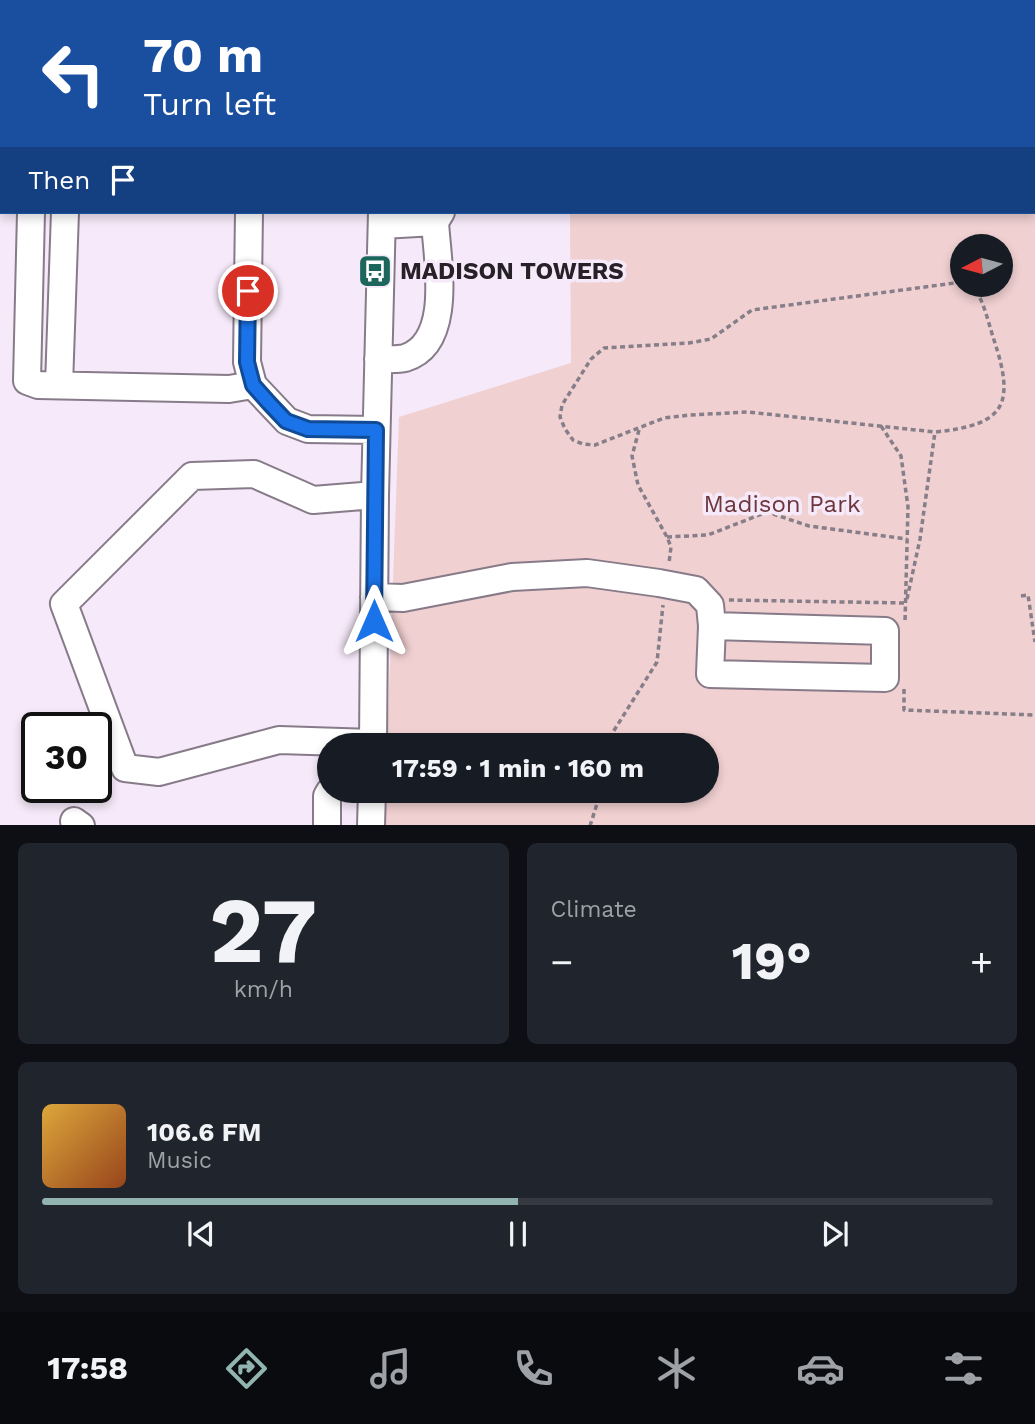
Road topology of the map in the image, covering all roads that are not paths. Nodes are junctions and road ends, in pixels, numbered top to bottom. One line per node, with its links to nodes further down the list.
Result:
1 (30, 214): 7 (street)
2 (65, 214): 7 (street)
3 (249, 214): 8 (street)
4 (438, 217): 5 (street); 6 (street)
5 (382, 218): 6 (street)
6 (378, 359): 9 (street)
7 (59, 385): 8 (street)
8 (253, 385): 9 (street)
9 (376, 430): 10 (street)
10 (375, 495): 11 (street); 14 (street)
11 (374, 597): 12 (street); 13 (street)
12 (712, 626): 12 (street)
13 (373, 733)
14 (317, 742)
15 (327, 803): 17 (street)
16 (372, 803): 18 (street)
17 (327, 825)
18 (371, 825)

